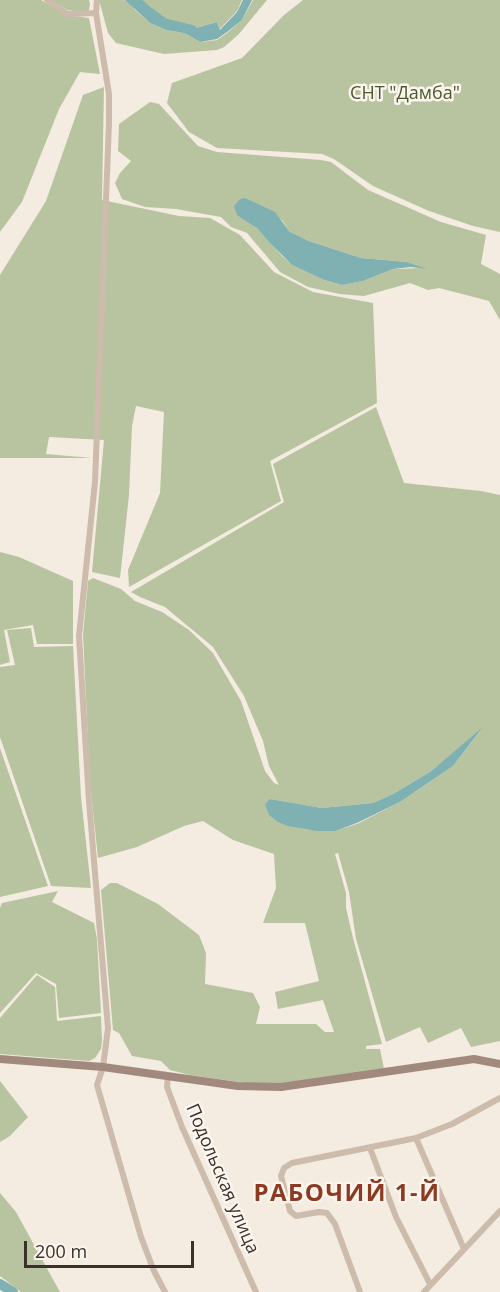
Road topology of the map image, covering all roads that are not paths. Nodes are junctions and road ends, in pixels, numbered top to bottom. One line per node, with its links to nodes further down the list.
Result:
1 (47, 0): 3 (street)
2 (97, 0): 3 (street)
3 (96, 13): 6 (street)
4 (0, 1059): 6 (main road)
5 (500, 1064): 7 (main road)
6 (103, 1067): 7 (main road); 14 (street)
7 (168, 1076): 15 (street, Подольская улица)
8 (500, 1098): 9 (street)
9 (416, 1138): 10 (street); 12 (street)
10 (370, 1148): 13 (street); 16 (street)
11 (500, 1211): 12 (street)
12 (464, 1249): 13 (street)
13 (430, 1284): 17 (street)
14 (165, 1292)
15 (256, 1292)
16 (360, 1292)
17 (424, 1292)

